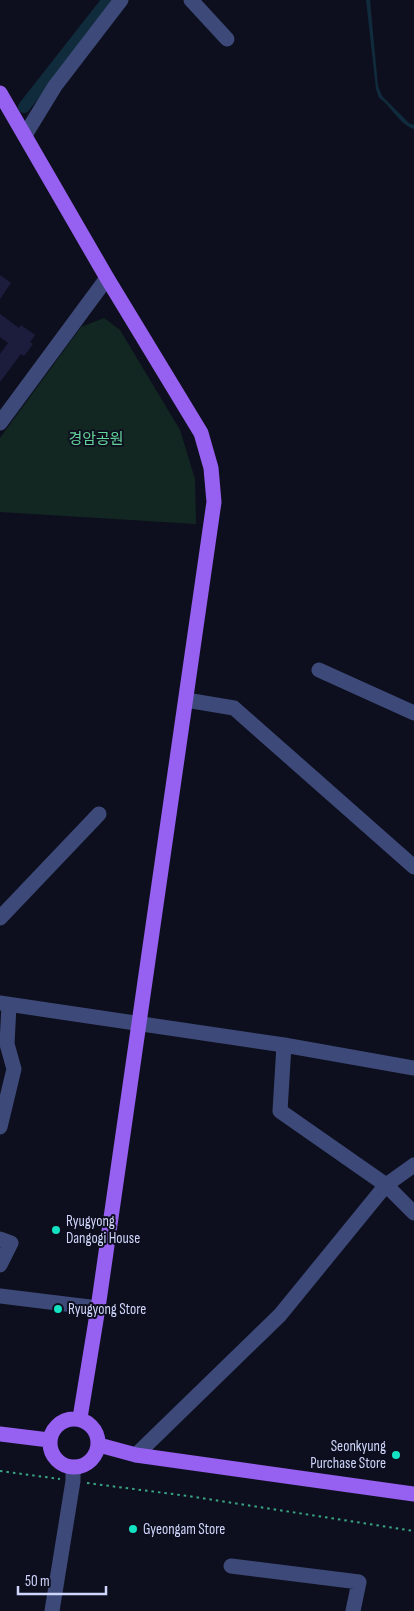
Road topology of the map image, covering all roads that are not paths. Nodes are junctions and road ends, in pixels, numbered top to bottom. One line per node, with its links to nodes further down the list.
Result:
1 (121, 0): 5 (street)
2 (191, 0): 3 (street)
3 (228, 39)
4 (0, 93): 5 (main road)
5 (26, 135): 6 (main road)
6 (107, 278): 7 (street); 9 (main road)
7 (0, 423)
8 (318, 670): 10 (street)
9 (186, 700): 12 (street); 15 (main road)
10 (414, 713)
11 (99, 814): 13 (street)
12 (414, 867)
13 (0, 918)
14 (5, 1004): 15 (street); 18 (street)
15 (139, 1024): 16 (street); 25 (main road)
16 (284, 1045): 17 (street); 20 (street)
17 (414, 1068)
18 (0, 1127)
19 (414, 1165): 20 (street)
20 (386, 1185): 21 (street); 30 (street)
21 (414, 1213)
22 (0, 1239): 23 (street)
23 (0, 1266)
24 (0, 1296): 25 (street)
25 (98, 1308): 26 (main road)
26 (80, 1418): 28 (main road); 29 (main road)
27 (0, 1434): 28 (main road)
28 (49, 1440): 31 (main road)
29 (99, 1446): 30 (main road); 31 (main road)
30 (136, 1455): 32 (main road)
31 (73, 1474): 35 (street)
32 (414, 1494)
33 (231, 1566): 34 (street)
34 (358, 1610)
35 (52, 1611)

